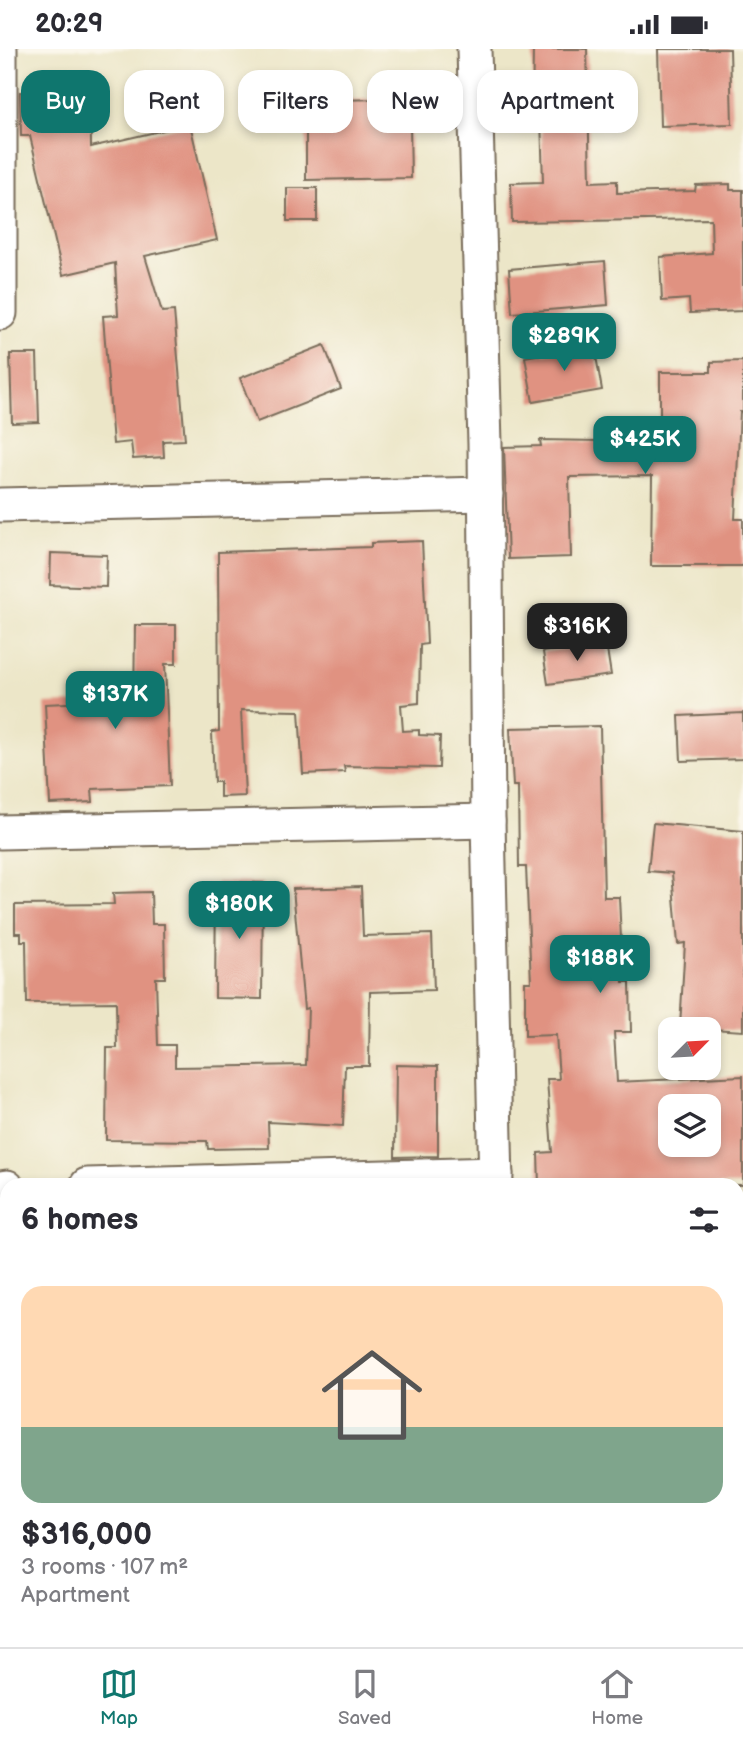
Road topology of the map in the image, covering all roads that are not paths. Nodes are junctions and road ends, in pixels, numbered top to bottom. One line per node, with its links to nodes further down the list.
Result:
1 (0, 49): 3 (street)
2 (474, 49): 4 (street)
3 (0, 313)
4 (486, 494): 5 (street); 6 (street)
5 (0, 505)
6 (488, 821): 7 (street); 8 (street)
7 (0, 832)
8 (496, 1178)

